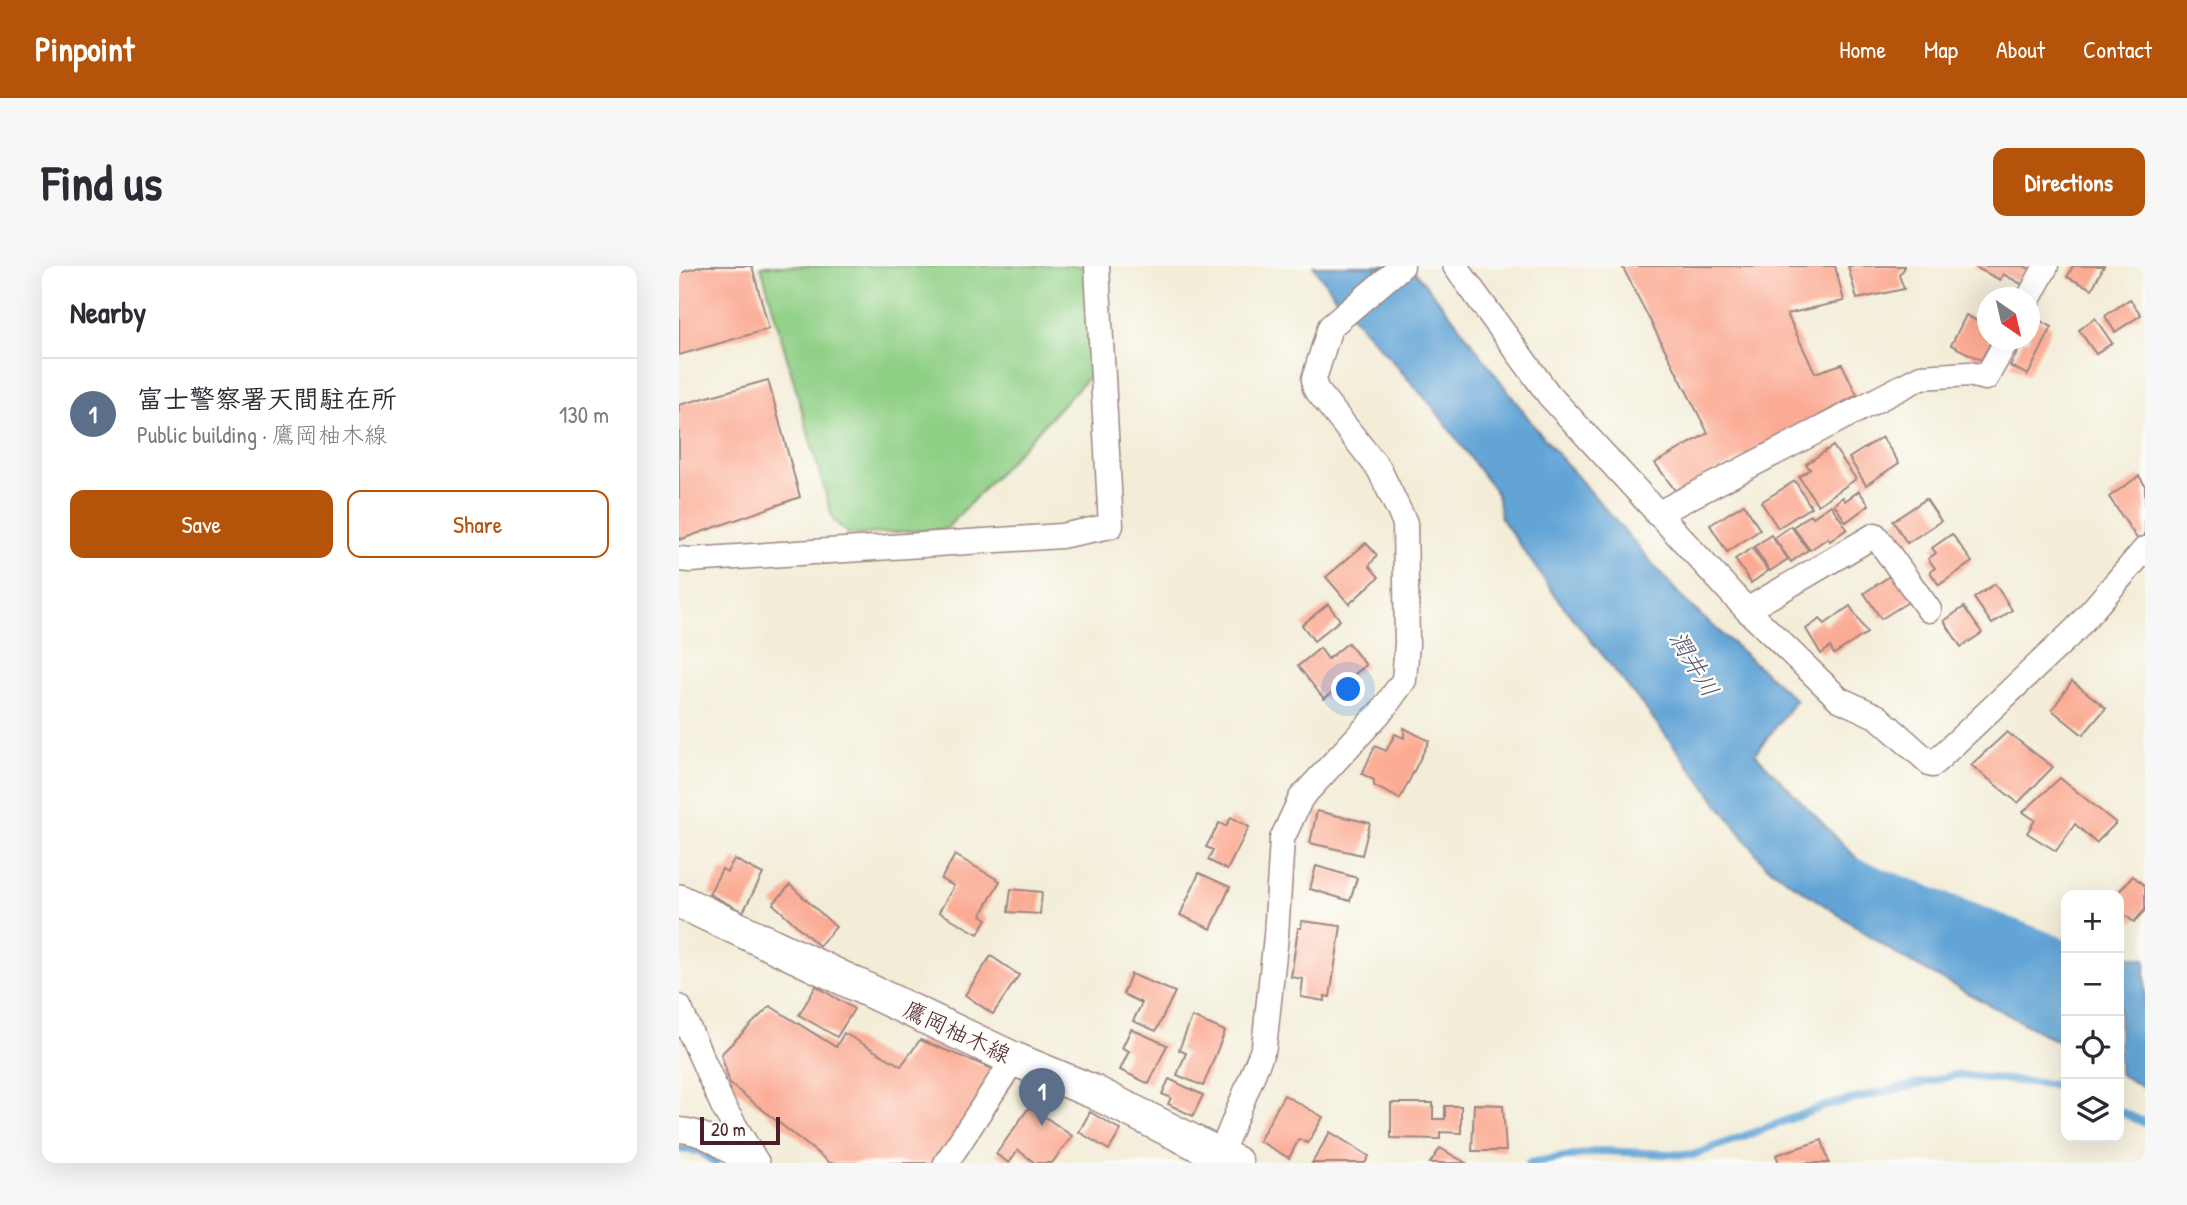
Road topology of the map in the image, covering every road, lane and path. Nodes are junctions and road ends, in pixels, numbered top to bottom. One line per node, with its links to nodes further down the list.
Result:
1 (1097, 266): 9 (street)
2 (1402, 266): 16 (street)
3 (1455, 266): 7 (street)
4 (2046, 266): 5 (street)
5 (2035, 287)
6 (2002, 350): 7 (street)
7 (1657, 514): 10 (street)
8 (2145, 549): 10 (street)
9 (679, 559)
10 (1747, 610): 11 (street)
11 (1929, 610)
12 (679, 901): 14 (main road, 鷹岡柚木線)
13 (679, 1007): 18 (street)
14 (1014, 1059): 16 (main road, 鷹岡柚木線); 19 (street)
15 (679, 1130): 17 (street)
16 (1225, 1161)
17 (746, 1163)
18 (757, 1163)
19 (946, 1163)

